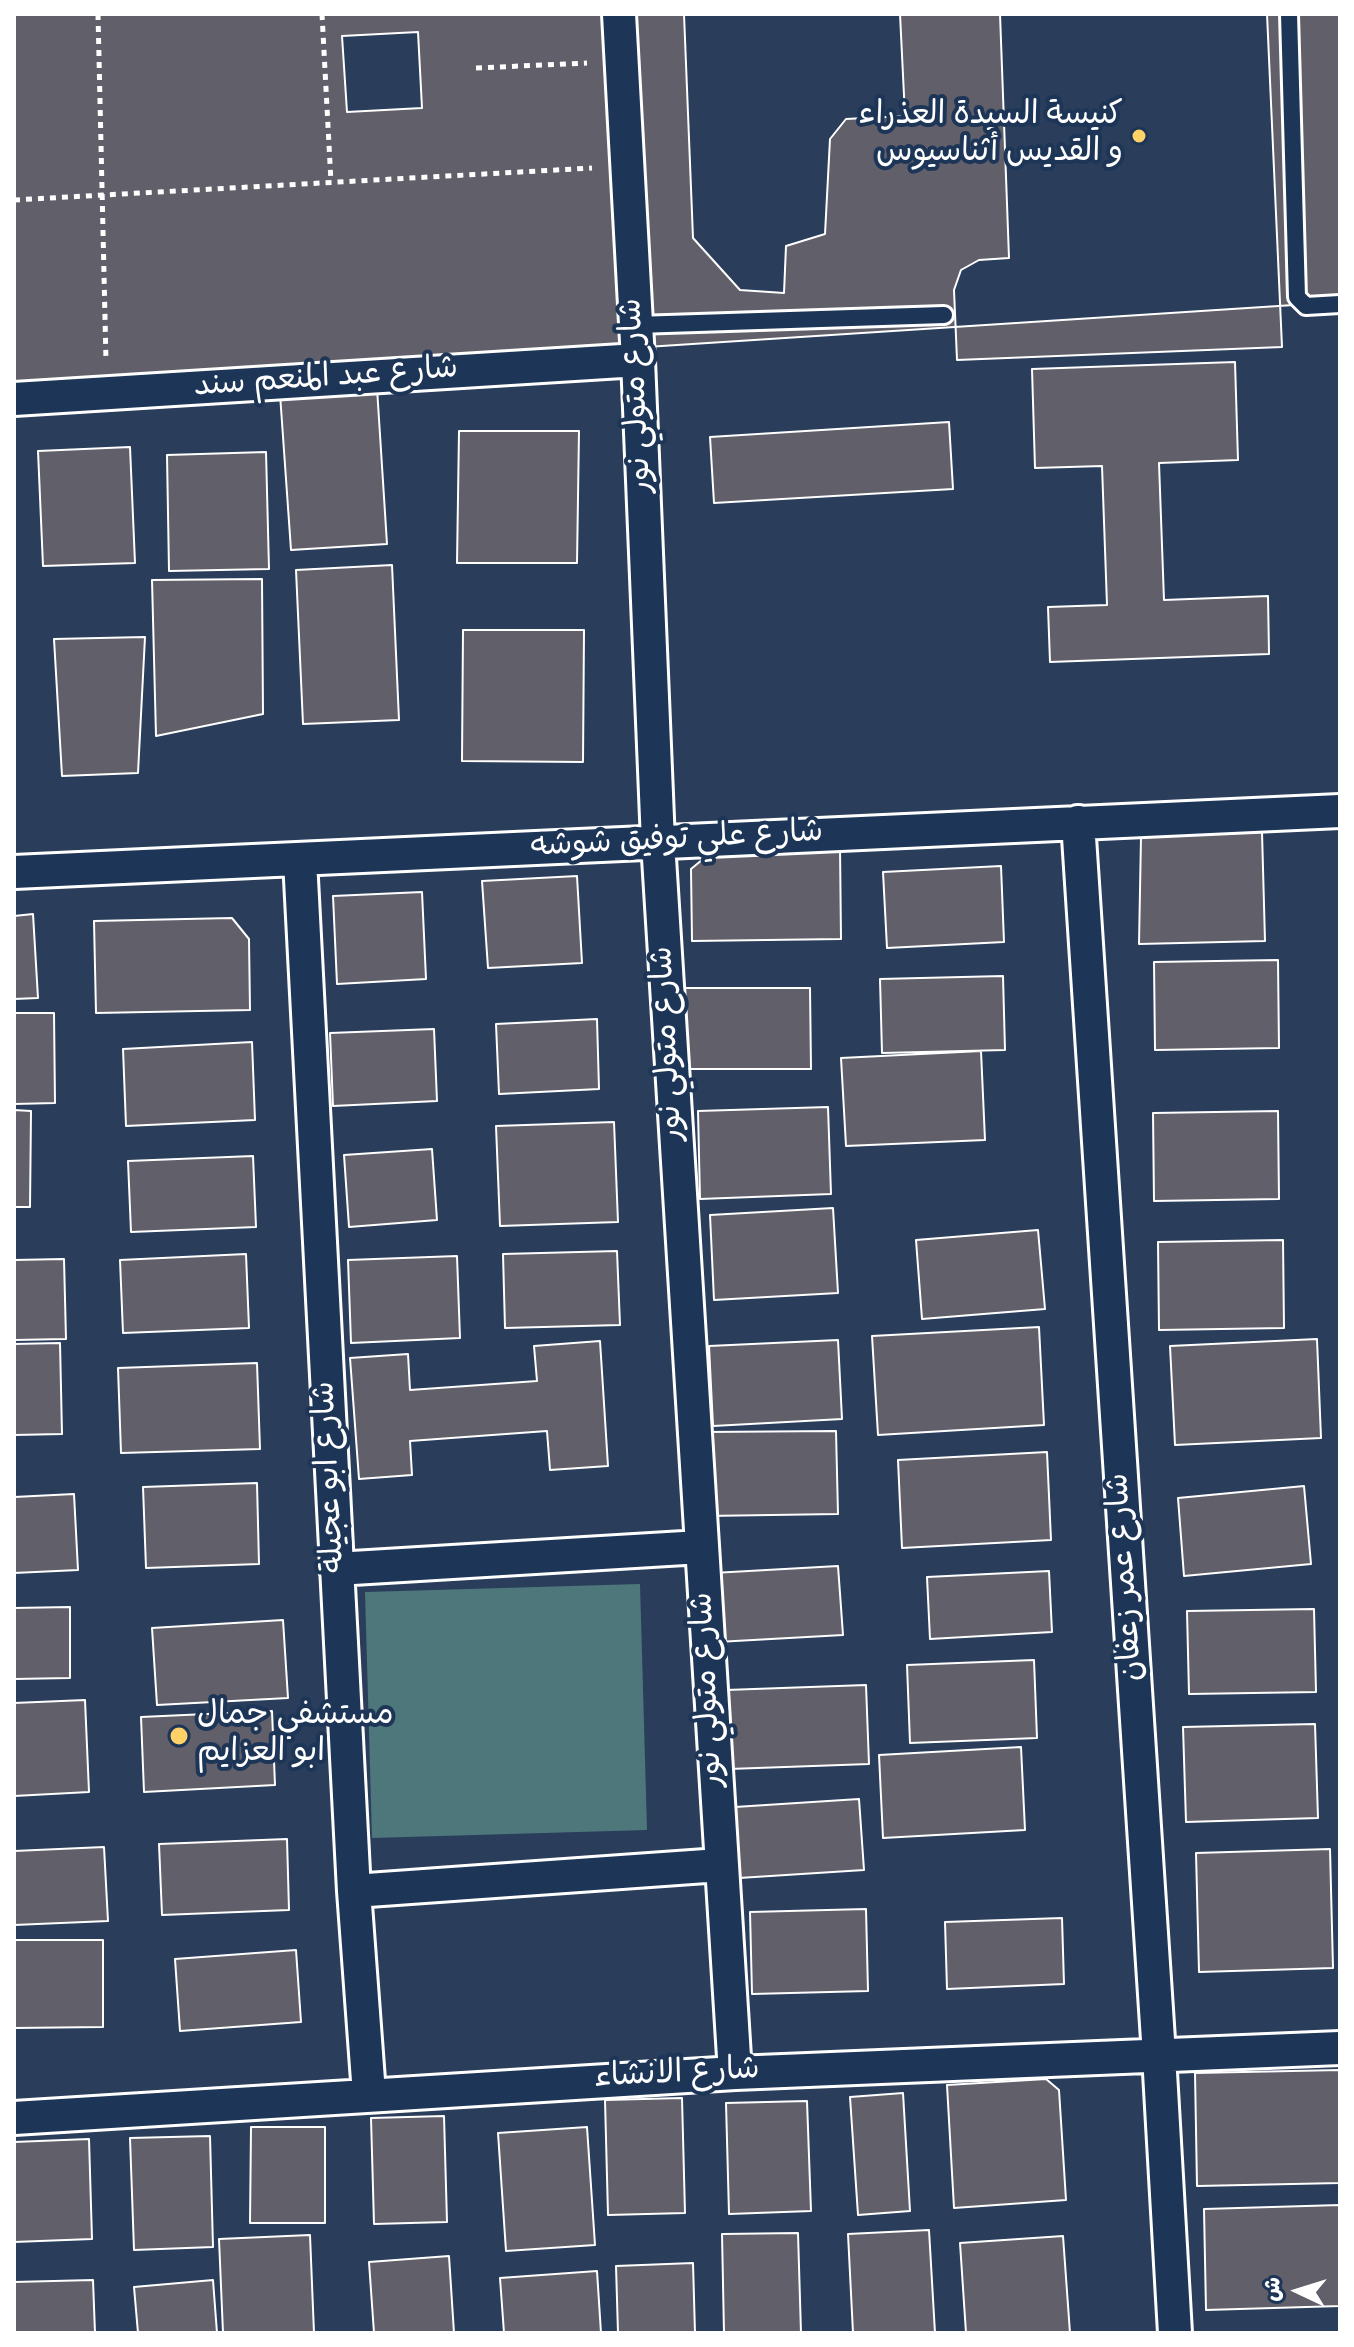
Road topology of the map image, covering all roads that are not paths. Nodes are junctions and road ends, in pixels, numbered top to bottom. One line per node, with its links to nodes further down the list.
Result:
1 (619, 14): 5 (street, شارع متولي نور)
2 (1289, 14): 3 (lane)
3 (1340, 304)
4 (944, 315): 5 (lane)
5 (636, 325): 6 (street, شارع متولي نور)
6 (638, 360): 7 (street, شارع عبد المنعم سند); 10 (street, شارع متولي نور)
7 (14, 399)
8 (1340, 811): 9 (street, شارع علي توفيق شوشه)
9 (1078, 822): 10 (street, شارع علي توفيق شوشه); 18 (street, شارع عمر زعفان)
10 (658, 842): 11 (street, شارع علي توفيق شوشه); 13 (street, شارع متولي نور)
11 (300, 860): 12 (street, شارع علي توفيق شوشه); 14 (street, شارع ابو عجيلة)
12 (14, 872)
13 (701, 1547): 14 (street); 15 (street, شارع متولي نور)
14 (336, 1569): 16 (street, شارع ابو عجيلة)
15 (720, 1865): 16 (street); 19 (street, شارع متولي نور)
16 (354, 1891): 20 (street, شارع ابو عجيلة)
17 (1340, 2048): 18 (street, شارع الانشاء)
18 (1159, 2055): 19 (street, شارع الانشاء); 22 (street, شارع عمر زعفان)
19 (735, 2073): 20 (street, شارع الانشاء)
20 (369, 2094): 21 (street, شارع الانشاء)
21 (14, 2118)
22 (1175, 2333)

